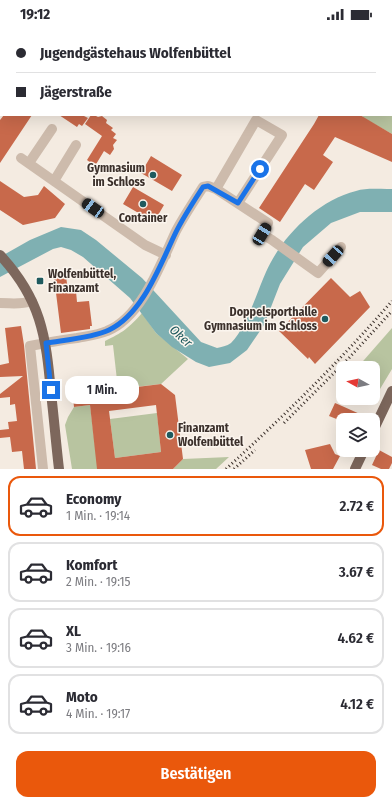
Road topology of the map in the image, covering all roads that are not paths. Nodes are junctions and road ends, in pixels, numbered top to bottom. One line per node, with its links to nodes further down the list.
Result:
1 (52, 129): 3 (street)
2 (76, 145): 3 (street)
3 (54, 181): 8 (street)
4 (216, 189): 5 (street); 5 (street); 8 (street)
5 (238, 203): 6 (street)
6 (341, 247)
7 (0, 255): 9 (main road)
8 (166, 255): 11 (street)
9 (32, 301): 10 (street); 11 (main road)
10 (0, 303)
11 (46, 343): 15 (street); 16 (main road)
12 (392, 391): 13 (main road)
13 (380, 416)
14 (361, 457): 17 (main road)
15 (43, 469)
16 (59, 469)
17 (355, 469)

